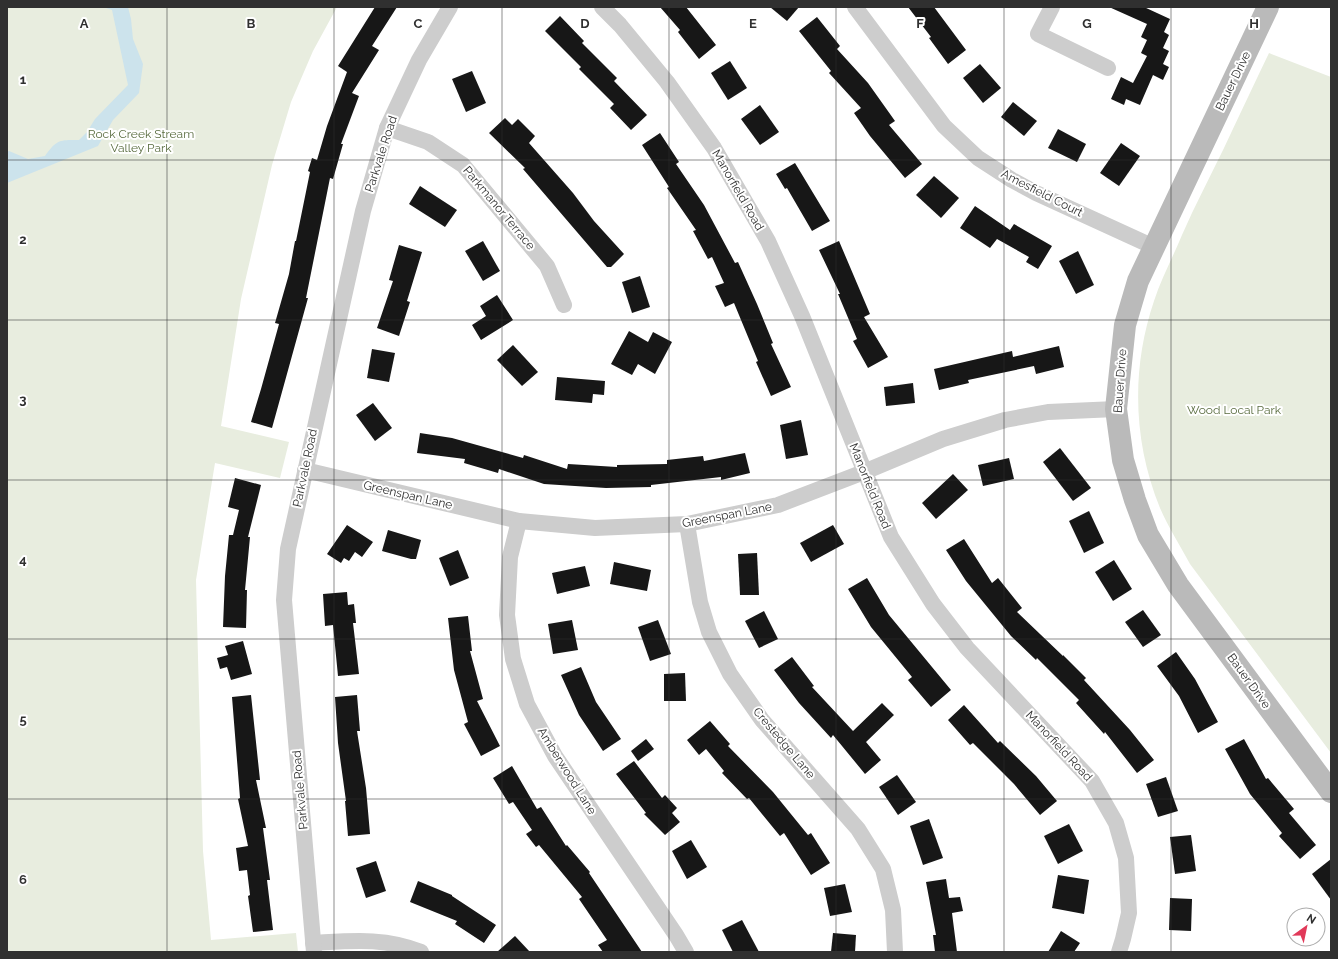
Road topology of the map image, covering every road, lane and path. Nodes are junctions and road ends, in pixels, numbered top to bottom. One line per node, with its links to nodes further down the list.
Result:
1 (450, 7): 7 (street, Parkvale Road)
2 (602, 7): 12 (street, Manorfield Road)
3 (855, 7): 8 (street, Amesfield Court)
4 (1052, 7): 6 (street)
5 (1264, 8): 8 (street, Bauer Drive)
6 (1108, 68)
7 (386, 128): 9 (street, Parkmanor Terrace); 11 (street, Parkvale Road)
8 (1154, 246): 10 (street, Bauer Drive)
9 (564, 304)
10 (1116, 409): 12 (street, Greenspan Lane); 15 (street, Bauer Drive)
11 (304, 470): 13 (street, Greenspan Lane); 16 (street, Parkvale Road)
12 (864, 472): 14 (street, Greenspan Lane); 20 (street, Manorfield Road)
13 (519, 521): 14 (street, Greenspan Lane); 18 (street, Amberwood Lane)
14 (687, 524): 19 (street, Crestedge Lane)
15 (1331, 792)
16 (313, 947): 17 (street)
17 (421, 952)
18 (686, 952)
19 (895, 952)
20 (1118, 952)

